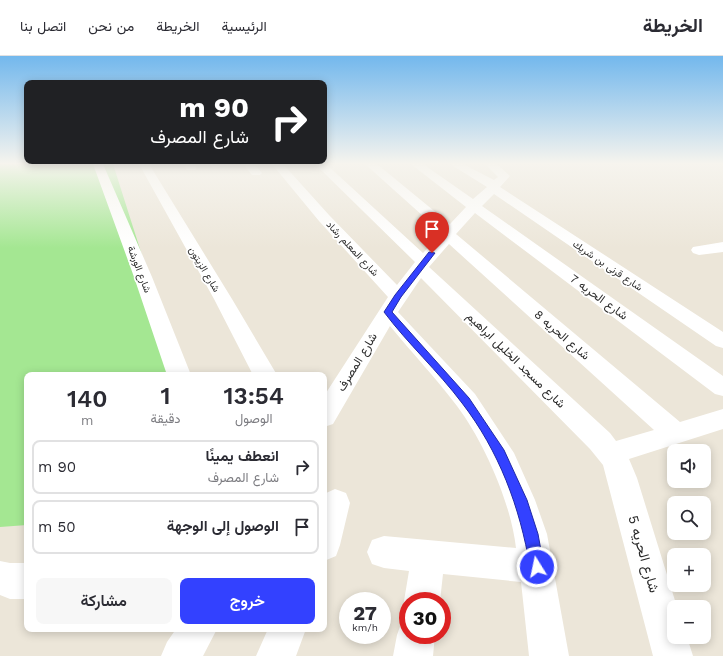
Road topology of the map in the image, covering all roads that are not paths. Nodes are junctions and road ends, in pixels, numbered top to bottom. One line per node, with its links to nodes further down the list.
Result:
1 (109, 192): 16 (street, شارع الورشة)
2 (160, 192): 17 (street, شارع الزيتون)
3 (301, 192): 14 (street, شارع المعلم رشاد)
4 (348, 192): 13 (street, شارع مسجد الخليل ابراهيم)
5 (402, 192): 10 (street, شارع الحريه 8)
6 (455, 192): 9 (street, شارع الحريه 7)
7 (489, 192): 9 (street, شارع المصرف)
8 (501, 192): 15 (street, شارع قرنى بن شريك)
9 (474, 206): 10 (street, شارع المصرف); 18 (street, شارع الحريه 7)
10 (449, 234): 13 (street, شارع المصرف); 21 (street, شارع الحريه 8)
11 (723, 247): 12 (street)
12 (699, 250)
13 (422, 265): 14 (street, شارع المصرف); 22 (street, شارع مسجد الخليل ابراهيم)
14 (393, 304): 19 (street, شارع المصرف); 27 (street, شارع المعلم رشاد)
15 (723, 341)
16 (178, 372)
17 (263, 372)
18 (723, 388)
19 (327, 412)
20 (721, 424): 21 (street)
21 (676, 434): 22 (street)
22 (611, 454): 38 (street, شارع الحريه 5)
23 (335, 503): 24 (street)
24 (327, 534)
25 (384, 552): 26 (street)
26 (429, 556): 27 (street); 30 (street)
27 (537, 567): 37 (street, شارع المعلم رشاد)
28 (0, 578): 29 (street)
29 (24, 581)
30 (423, 592)
31 (196, 632): 34 (street)
32 (287, 632): 35 (street)
33 (415, 644): 36 (street)
34 (181, 656)
35 (276, 656)
36 (413, 656)
37 (549, 656)
38 (673, 656)

